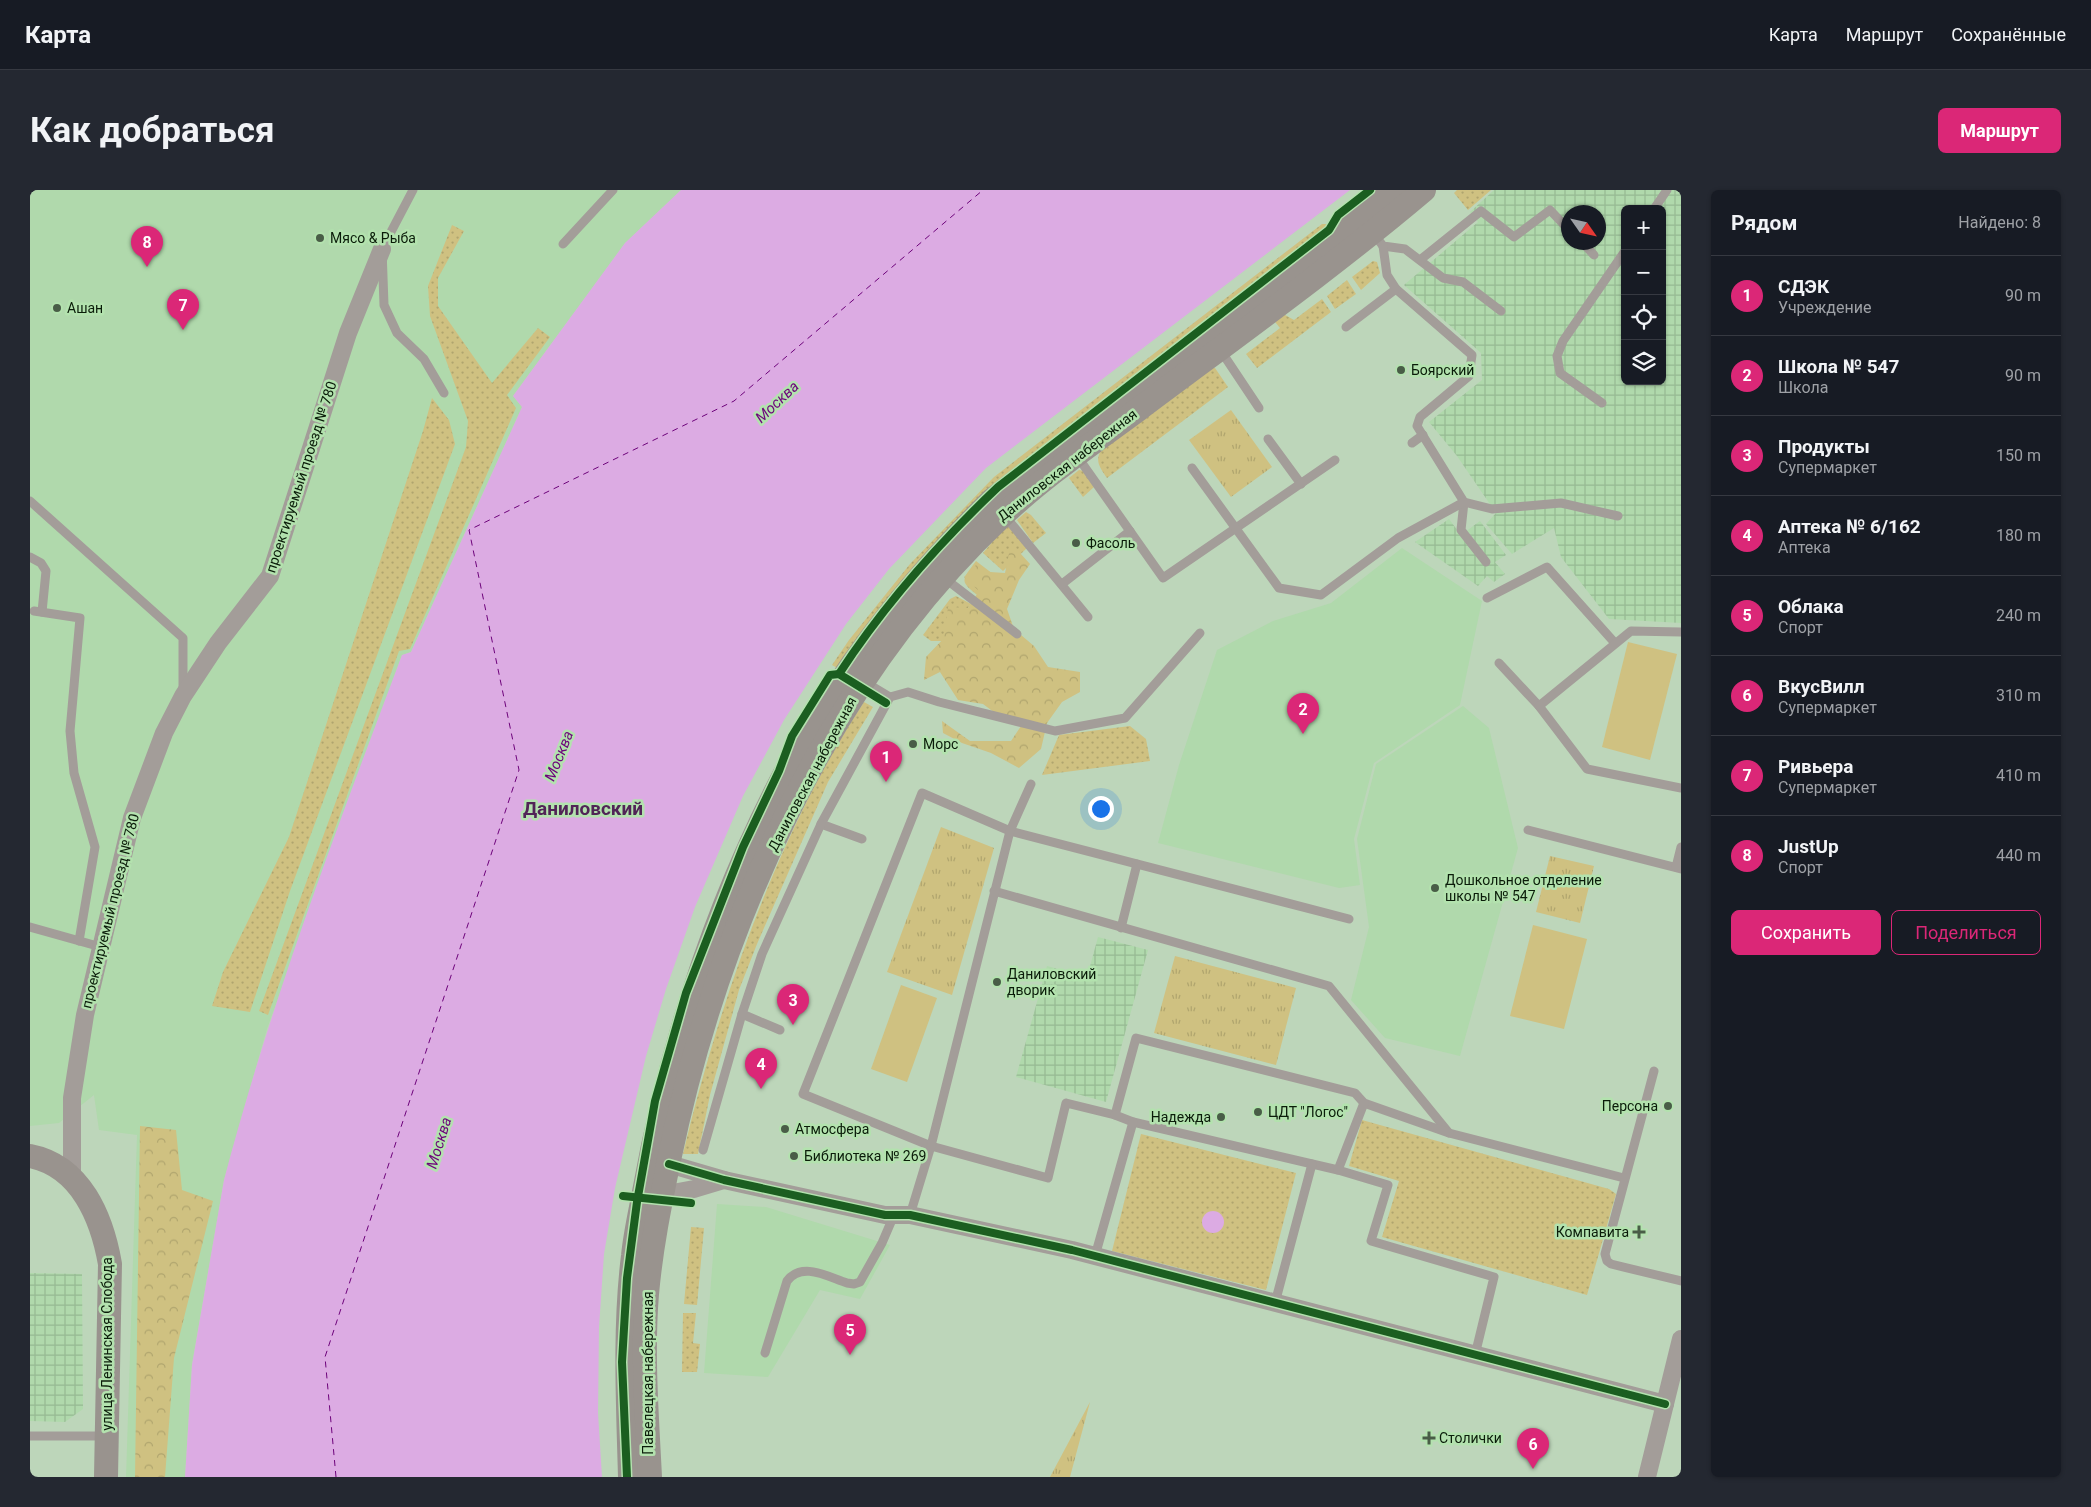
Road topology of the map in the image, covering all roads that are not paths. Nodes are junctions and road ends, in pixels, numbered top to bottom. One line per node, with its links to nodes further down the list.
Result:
1 (414, 190): 10 (lane)
2 (612, 190): 9 (lane)
3 (1395, 190): 8 (main road, Даниловская набережная)
4 (1424, 190): 8 (main road, Даниловская набережная)
5 (1666, 190): 6 (lane)
6 (1657, 205)
7 (1561, 222): 14 (lane)
8 (1372, 232): 14 (lane); 15 (lane); 18 (main road, Даниловская набережная); 25 (main road, Даниловская набережная)
9 (563, 244)
10 (382, 249): 19 (lane); 47 (street, проектируемый проезд № 780)
11 (1589, 250): 12 (lane)
12 (1594, 255)
13 (1621, 257): 20 (lane)
14 (1420, 260): 16 (lane)
15 (1396, 289): 17 (lane); 22 (lane)
16 (1501, 312)
17 (1346, 327)
18 (1219, 348): 21 (lane); 25 (main road, Даниловская набережная)
19 (444, 393)
20 (1602, 403)
21 (1259, 408)
22 (1423, 435): 24 (lane); 30 (lane)
23 (1268, 438): 28 (lane)
24 (1412, 443)
25 (1072, 449): 31 (main road, Даниловская набережная); 34 (lane)
26 (1336, 460): 28 (lane)
27 (1192, 468): 33 (lane)
28 (1301, 484): 33 (lane)
29 (30, 501): 47 (lane)
30 (1464, 502): 32 (lane); 33 (lane); 36 (lane)
31 (998, 507): 37 (main road, Даниловская набережная); 38 (lane); 86 (main road, Даниловская набережная)
32 (1618, 516)
33 (1235, 530): 34 (lane)
34 (1130, 531): 38 (lane)
35 (30, 557): 63 (lane)
36 (1486, 562)
37 (943, 576): 43 (lane); 46 (main road, Даниловская набережная)
38 (1062, 584): 40 (lane)
39 (1487, 598): 44 (lane)
40 (1088, 617)
41 (1681, 632): 44 (lane)
42 (1200, 633): 48 (lane)
43 (1017, 634)
44 (1614, 642): 49 (lane)
45 (1499, 663): 49 (lane)
46 (863, 681): 48 (lane); 77 (main road, Даниловская набережная)
47 (183, 696): 64 (street, проектируемый проезд № 780)
48 (890, 697): 52 (lane)
49 (1539, 706): 51 (lane)
50 (1030, 784): 54 (lane)
51 (1681, 788)
52 (821, 824): 55 (lane); 65 (lane)
53 (1528, 830): 58 (lane)
54 (1010, 831): 57 (lane); 59 (lane); 68 (lane)
55 (862, 839)
56 (1681, 847): 58 (lane)
57 (1137, 864): 60 (lane); 62 (lane)
58 (1678, 868)
59 (994, 891): 62 (lane); 74 (lane)
60 (1349, 919)
61 (30, 927): 63 (lane)
62 (1121, 928): 73 (lane)
63 (79, 941): 64 (lane)
64 (101, 947): 81 (street, проектируемый проезд № 780)
65 (742, 1014): 66 (lane); 75 (lane)
66 (780, 1030)
67 (812, 1044): 68 (lane)
68 (821, 1047): 74 (lane)
69 (1654, 1071): 80 (lane)
70 (1364, 1103): 71 (lane); 73 (lane); 79 (lane)
71 (1115, 1116): 72 (lane); 74 (lane)
72 (1133, 1122): 78 (lane); 87 (lane)
73 (1449, 1132): 80 (lane)
74 (931, 1146): 84 (lane)
75 (703, 1150)
76 (30, 1156): 81 (main road, улица Ленинская Слобода)
77 (669, 1164): 82 (street); 83 (main road, Даниловская набережная)
78 (1312, 1164): 79 (lane); 89 (lane)
79 (1338, 1170): 92 (lane)
80 (1624, 1178): 88 (lane)
81 (72, 1179): 95 (main road, улица Ленинская Слобода)
82 (724, 1180): 83 (street); 84 (street)
83 (662, 1195): 85 (main road, Даниловская набережная)
84 (902, 1215): 87 (street); 91 (lane)
85 (654, 1240): 98 (main road, Павелецкая набережная)
86 (633, 1255): 97 (main road, Павелецкая набережная)
87 (1095, 1256): 89 (street)
88 (1681, 1281)
89 (1275, 1303): 92 (street)
90 (1681, 1339): 93 (street)
91 (765, 1353)
92 (1476, 1355): 93 (street)
93 (1665, 1404): 99 (street)
94 (30, 1436): 95 (lane)
95 (106, 1436): 96 (main road, улица Ленинская Слобода)
96 (106, 1477)
97 (630, 1477)
98 (650, 1477)
99 (1647, 1477)

